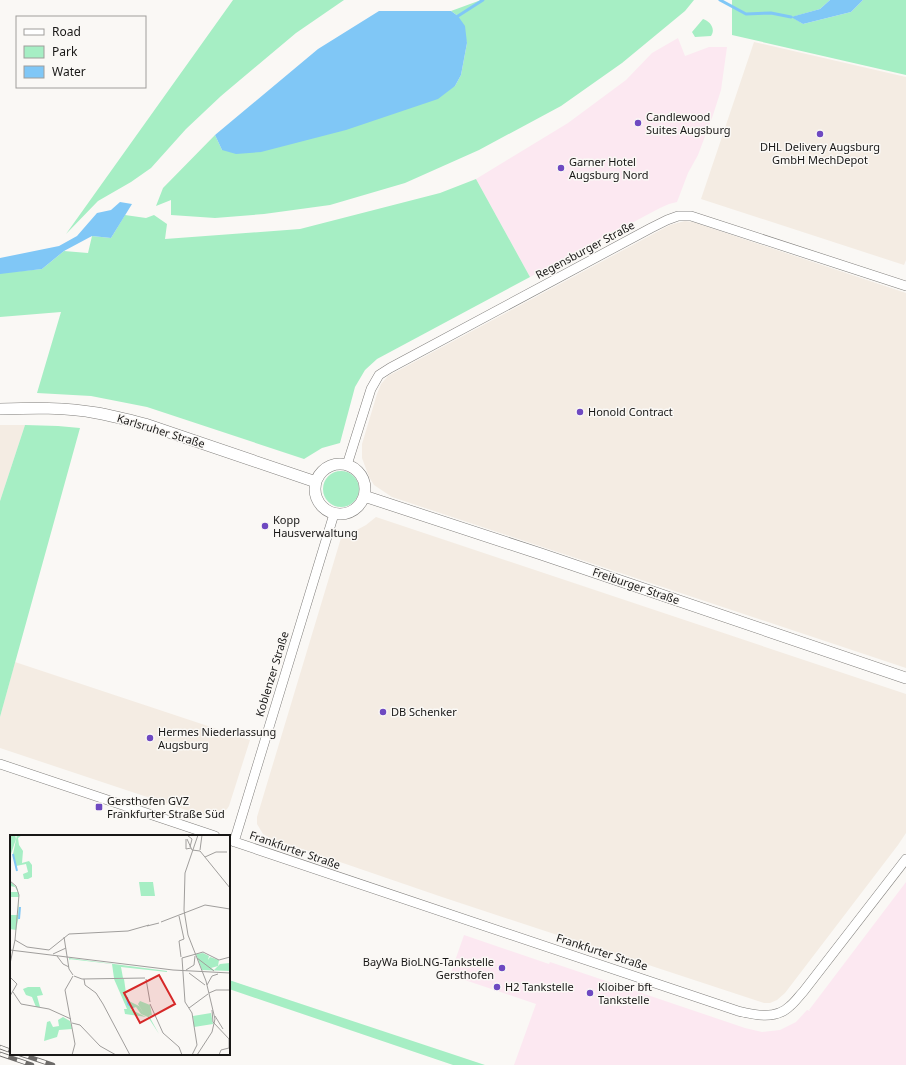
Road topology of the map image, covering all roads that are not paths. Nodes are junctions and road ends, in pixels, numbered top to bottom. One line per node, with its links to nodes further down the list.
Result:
1 (906, 286): 3 (street, Regensburger Straße)
2 (0, 409): 4 (street, Karlsruher Straße)
3 (347, 465): 4 (street); 5 (street)
4 (316, 482): 6 (street)
5 (364, 496): 6 (street); 7 (street, Freiburger Straße)
6 (334, 514): 10 (street, Koblenzer Straße)
7 (906, 678)
8 (0, 764): 9 (street)
9 (212, 835)
10 (231, 841): 11 (street, Frankfurter Straße)
11 (906, 859)

